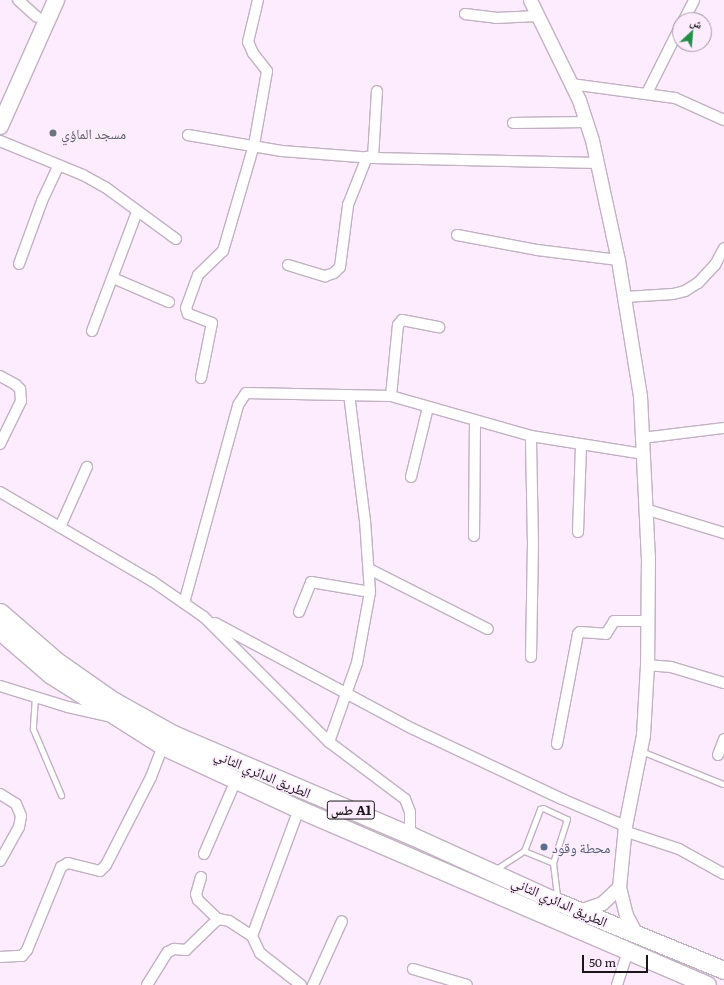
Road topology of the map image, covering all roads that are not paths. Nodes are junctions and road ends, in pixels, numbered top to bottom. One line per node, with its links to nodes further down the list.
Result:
1 (18, 0): 10 (street)
2 (44, 0): 10 (main road)
3 (56, 0): 12 (main road)
4 (258, 0): 23 (street)
5 (530, 0): 9 (street)
6 (694, 0): 7 (street)
7 (688, 12)
8 (465, 14): 9 (street)
9 (537, 16): 13 (street)
10 (37, 17): 12 (main road)
11 (672, 43): 15 (street)
12 (24, 58): 16 (main road); 20 (main road)
13 (571, 84): 15 (street); 18 (street)
14 (376, 92): 24 (street)
15 (647, 93): 17 (street)
16 (0, 99)
17 (724, 120)
18 (586, 122): 19 (street); 25 (street)
19 (513, 124)
20 (0, 126)
21 (188, 135): 23 (street)
22 (0, 141): 26 (street)
23 (254, 145): 24 (street); 40 (street)
24 (370, 158): 25 (street); 33 (street)
25 (598, 163): 31 (street)
26 (58, 166): 27 (street); 32 (street)
27 (137, 212): 29 (street); 34 (street)
28 (457, 235): 31 (street)
29 (176, 239)
30 (724, 248): 35 (street)
31 (618, 260): 35 (street)
32 (19, 264)
33 (288, 265)
34 (113, 278): 36 (street); 38 (street)
35 (625, 297): 47 (street)
36 (169, 302)
37 (439, 327): 42 (street)
38 (92, 330)
39 (0, 376): 48 (street)
40 (201, 378)
41 (349, 395): 42 (street); 59 (street); 61 (street)
42 (391, 396): 43 (street)
43 (428, 407): 44 (street); 52 (street)
44 (474, 422): 46 (street); 58 (street)
45 (724, 428): 47 (street)
46 (530, 436): 49 (street); 68 (street)
47 (642, 438): 50 (street)
48 (0, 444)
49 (581, 445): 50 (street); 56 (street)
50 (642, 454): 54 (street)
51 (88, 468): 55 (street)
52 (411, 477)
53 (0, 492): 55 (street)
54 (645, 509): 57 (street); 65 (street)
55 (60, 527): 61 (street)
56 (578, 532)
57 (724, 533)
58 (474, 536)
59 (369, 569): 60 (street); 66 (street)
60 (370, 592): 63 (street); 72 (street)
61 (184, 604): 64 (street)
62 (0, 612): 87 (highway, الطريق الدائري الثاني / طس A1)
63 (299, 612)
64 (204, 617): 72 (street); 76 (street)
65 (647, 621): 69 (street); 77 (street)
66 (488, 629)
67 (0, 631): 74 (highway, الطريق الدائري الثاني / طس A1)
68 (530, 657)
69 (647, 665): 70 (street); 79 (street)
70 (724, 683)
71 (0, 686): 73 (street)
72 (348, 694): 76 (street); 86 (street)
73 (35, 697): 74 (street); 84 (lane)
74 (113, 717): 78 (highway, الطريق الدائري الثاني / طس A1)
75 (724, 739): 80 (street)
76 (329, 742): 87 (street)
77 (557, 744)
78 (163, 746): 81 (highway, الطريق الدائري الثاني / طس A1); 104 (street)
79 (641, 751): 82 (lane); 86 (street)
80 (718, 755)
81 (236, 780): 85 (highway, الطريق الدائري الثاني / طس A1); 89 (street)
82 (723, 784)
83 (0, 794): 90 (street)
84 (61, 795)
85 (299, 809): 101 (street); 103 (highway, الطريق الدائري الثاني / طس A1)
86 (625, 828): 93 (street); 95 (street)
87 (410, 835): 92 (highway, الطريق الدائري الثاني / طس A1)
88 (524, 851): 91 (lane); 91 (lane); 92 (lane)
89 (204, 854)
90 (0, 861)
91 (553, 863): 96 (lane)
92 (493, 871): 96 (highway, الطريق الدائري الثاني / طس A1)
93 (724, 874)
94 (201, 877): 98 (street)
95 (619, 888): 97 (street); 100 (street)
96 (558, 902): 97 (highway, الطريق الدائري الثاني / طس A1)
97 (582, 910): 100 (highway, الطريق الدائري الثاني / طس A1)
98 (218, 919): 101 (street); 108 (street)
99 (342, 921): 110 (street)
100 (636, 934): 102 (highway, الطريق الدائري الثاني / طس A1)
101 (252, 936): 109 (street)
102 (653, 941): 106 (highway, الطريق الدائري الثاني / طس A1); 107 (highway)
103 (628, 951): 112 (street); 113 (highway, الطريق الدائري الثاني / طس A1)
104 (0, 957)
105 (413, 969): 111 (street)
106 (724, 970)
107 (724, 974)
108 (147, 985)
109 (301, 985)
110 (313, 985)
111 (467, 985)
112 (617, 985)
113 (707, 985)

